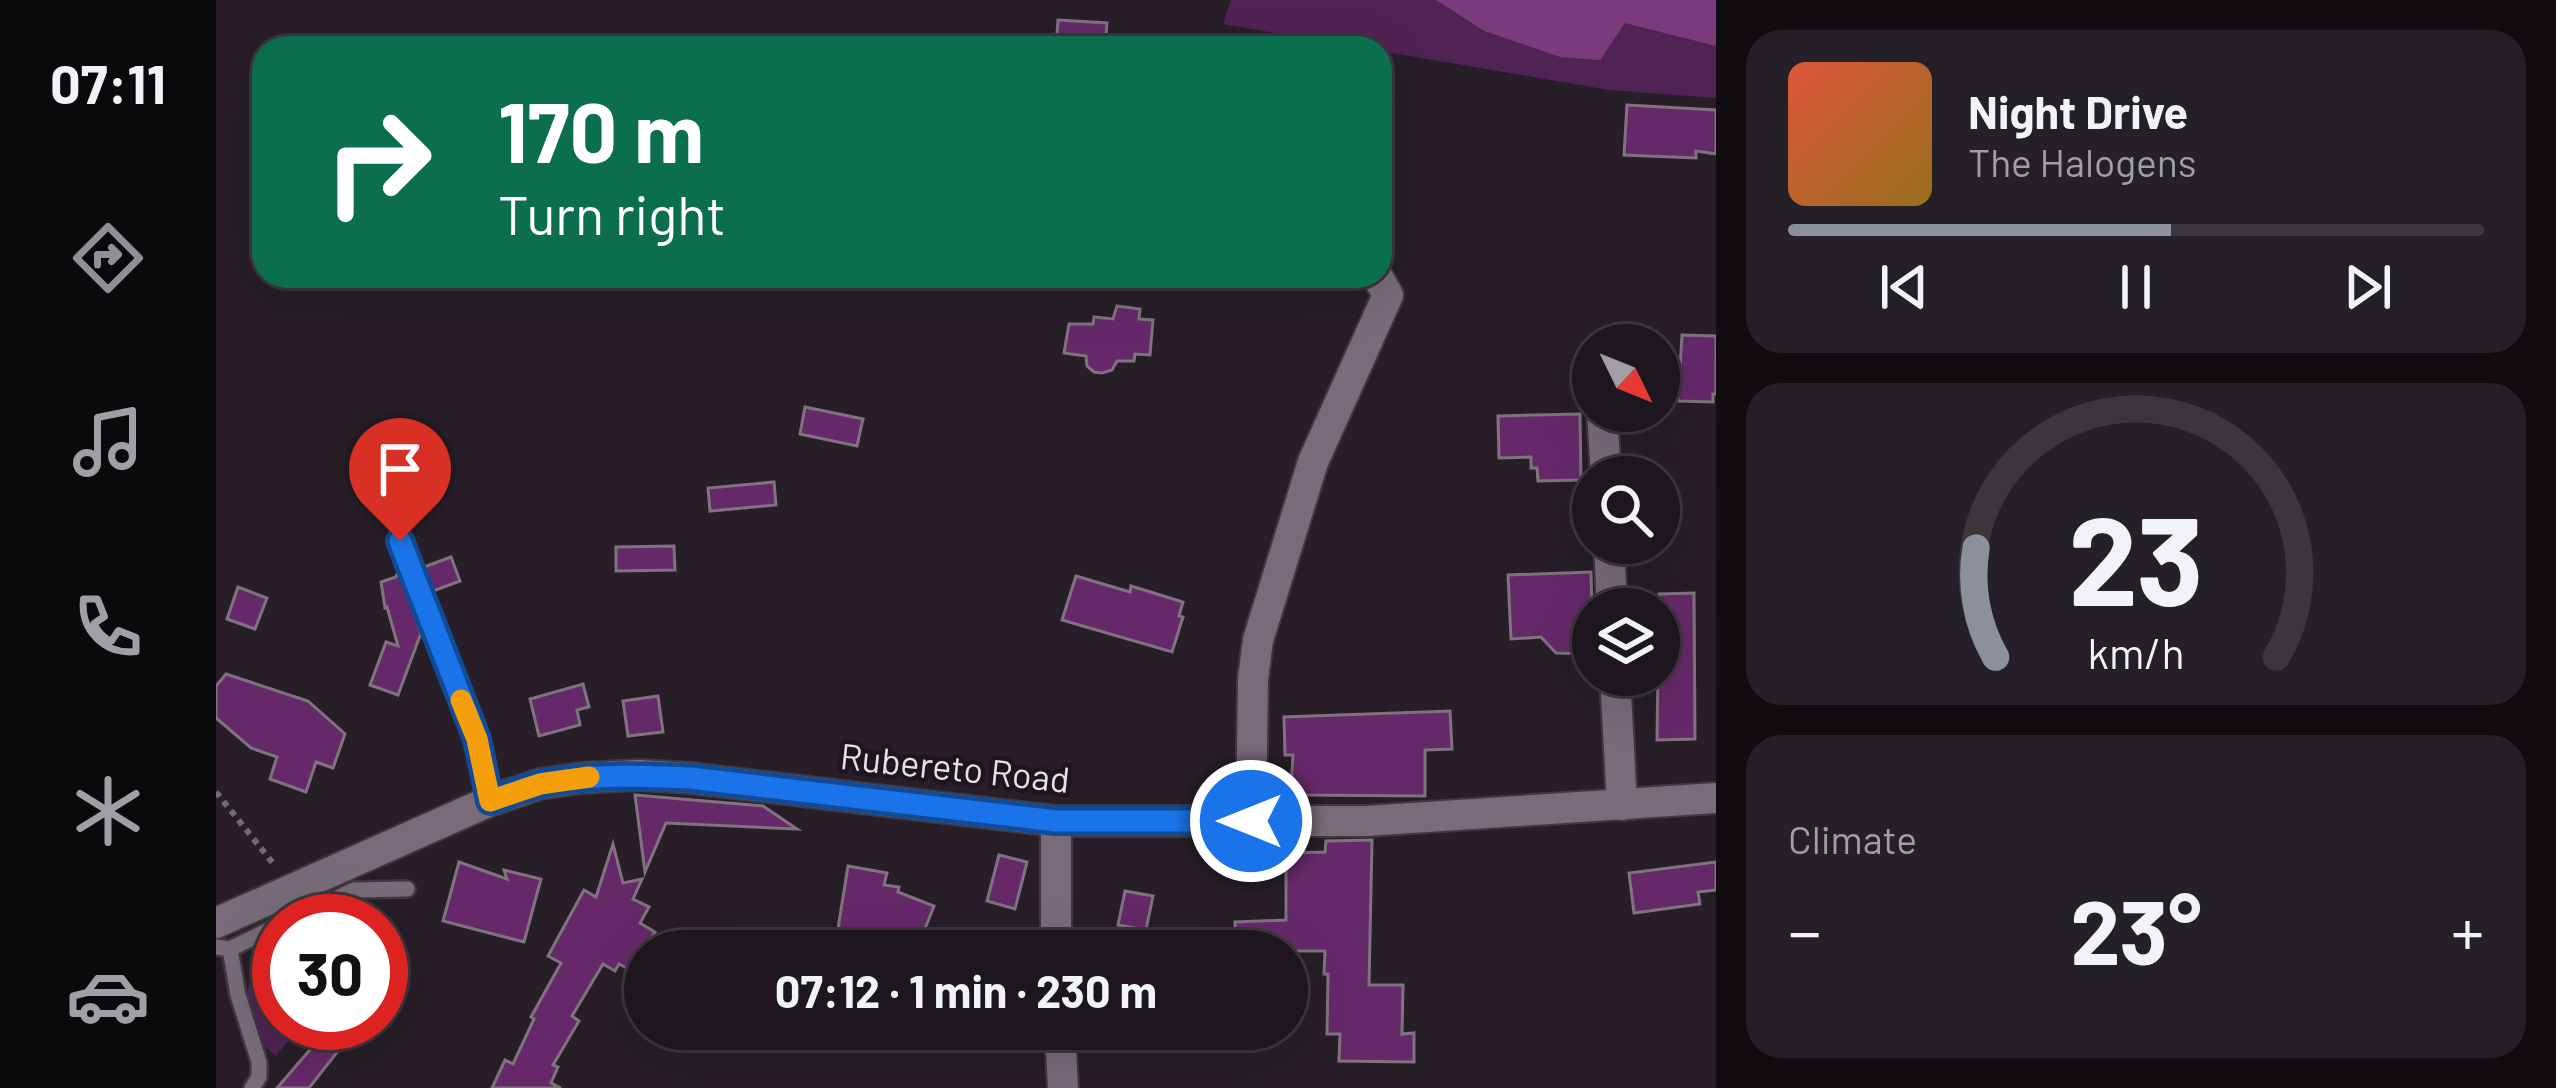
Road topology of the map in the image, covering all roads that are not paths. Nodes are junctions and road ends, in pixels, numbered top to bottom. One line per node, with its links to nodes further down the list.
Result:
1 (1384, 288): 8 (street)
2 (400, 541): 5 (lane)
3 (1617, 696): 6 (street)
4 (1716, 798): 6 (street, Rubereto Road)
5 (490, 801): 7 (street, Rubereto Road); 13 (street, Rubereto Road)
6 (1622, 805): 8 (street, Rubereto Road)
7 (1056, 821): 8 (street, Rubereto Road); 11 (street)
8 (1251, 821)
9 (407, 889): 10 (lane)
10 (346, 894)
11 (1056, 930)
12 (252, 933): 13 (lane)
13 (221, 940): 15 (lane)
14 (1061, 1050): 16 (street)
15 (252, 1088)
16 (1063, 1088)

